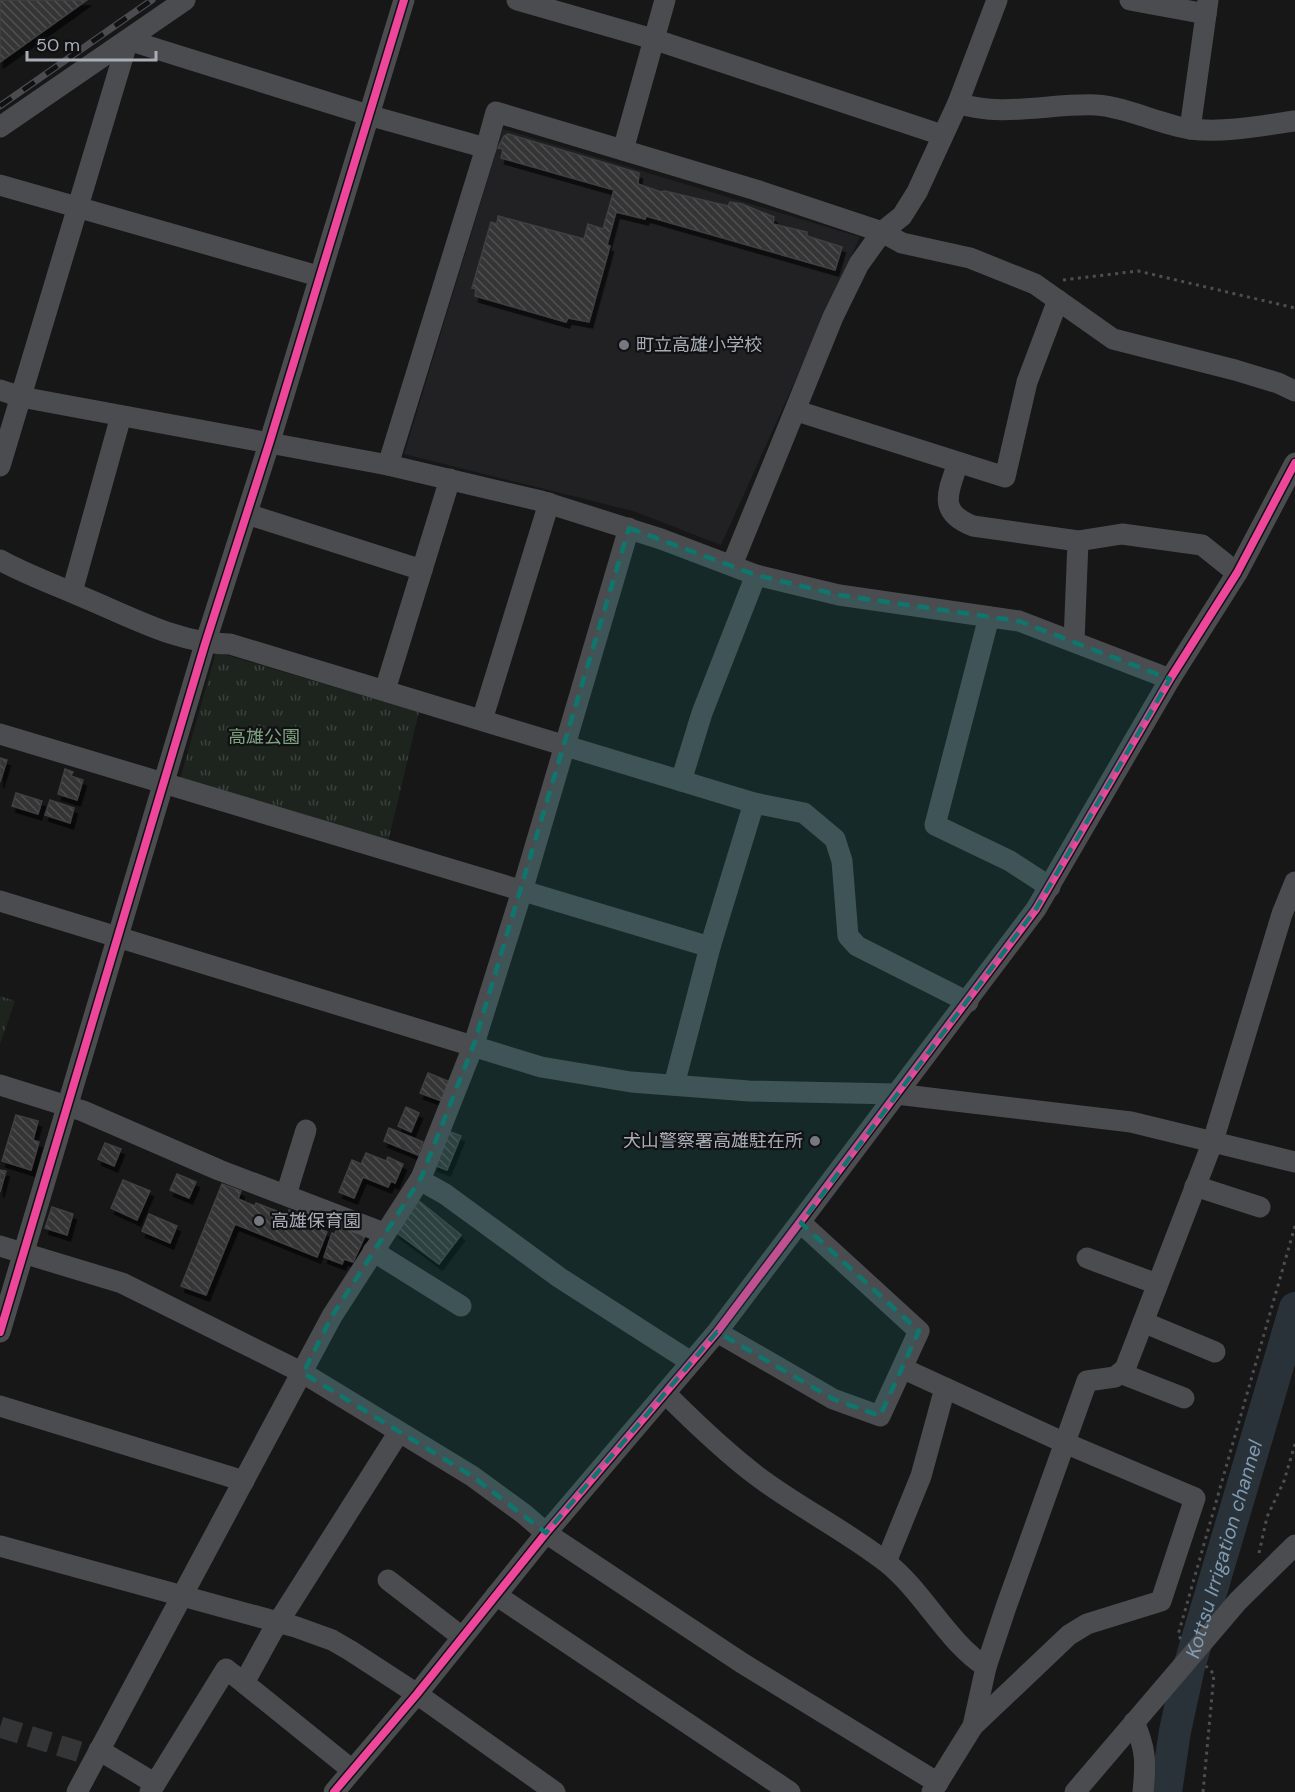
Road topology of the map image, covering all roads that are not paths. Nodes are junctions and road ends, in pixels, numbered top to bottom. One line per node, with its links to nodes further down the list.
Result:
1 (185, 0): 9 (street)
2 (404, 0): 11 (street)
3 (517, 0): 8 (street)
4 (666, 0): 8 (street)
5 (997, 0): 10 (street)
6 (1130, 0): 7 (street)
7 (1207, 7): 14 (street)
8 (653, 39): 15 (street); 17 (street)
9 (128, 40): 11 (street); 13 (street); 19 (street)
10 (958, 103): 14 (street); 15 (street)
11 (368, 115): 16 (street); 21 (street)
12 (1295, 121): 14 (street)
13 (0, 127)
14 (1190, 129)
15 (942, 135): 20 (street)
16 (486, 148): 17 (street); 31 (street)
17 (623, 150): 20 (street)
18 (0, 185): 19 (street)
19 (80, 207): 21 (street); 25 (street)
20 (882, 232): 22 (street); 26 (street)
21 (318, 276): 28 (street)
22 (1058, 300): 24 (street); 29 (street)
23 (0, 390): 25 (street)
24 (1295, 391)
25 (21, 397): 27 (street); 32 (street)
26 (797, 411): 29 (street); 39 (street)
27 (121, 416): 28 (street); 43 (street)
28 (269, 444): 31 (street); 35 (street)
29 (958, 463): 37 (street)
30 (1295, 464): 41 (street)
31 (388, 465): 33 (street)
32 (0, 466)
33 (450, 479): 34 (street); 40 (street)
34 (549, 503): 36 (street); 49 (street)
35 (247, 514): 40 (street); 46 (street)
36 (629, 528): 39 (street); 51 (street)
37 (1078, 542): 41 (street); 45 (street)
38 (0, 560): 43 (street)
39 (732, 565): 42 (street)
40 (422, 570): 48 (street)
41 (1237, 573): 47 (street)
42 (756, 575): 44 (street); 52 (street)
43 (72, 592): 46 (street)
44 (988, 616): 45 (street); 56 (street)
45 (1074, 642): 47 (street)
46 (205, 644): 48 (street); 53 (street)
47 (1170, 679): 56 (street)
48 (385, 690): 49 (street)
49 (482, 720): 51 (street)
50 (0, 734): 53 (street)
51 (566, 746): 52 (street); 57 (street)
52 (681, 781): 54 (street)
53 (165, 783): 57 (street); 59 (street)
54 (754, 803): 60 (street); 61 (street)
55 (1295, 882): 68 (street)
56 (1050, 887): 61 (street)
57 (522, 891): 60 (street); 62 (street)
58 (0, 901): 59 (street)
59 (119, 938): 62 (street); 66 (street)
60 (710, 947): 64 (street)
61 (968, 1002): 65 (street)
62 (474, 1044): 64 (street); 70 (street)
63 (0, 1085): 66 (street)
64 (674, 1085): 65 (street)
65 (896, 1094): 68 (street); 74 (street)
66 (68, 1106): 72 (street); 77 (street)
67 (306, 1130): 72 (street)
68 (1213, 1141): 69 (street); 71 (street)
69 (1295, 1162)
70 (420, 1180): 75 (street); 85 (street)
71 (1196, 1186): 73 (street); 79 (street)
72 (286, 1195): 75 (street)
73 (1260, 1207)
74 (801, 1223): 83 (street); 86 (street)
75 (378, 1242): 80 (street); 87 (street)
76 (0, 1246): 77 (street)
77 (25, 1254): 82 (street); 87 (street)
78 (1087, 1258): 79 (street)
79 (1157, 1284): 81 (street)
80 (461, 1306)
81 (1143, 1322): 84 (street); 88 (street)
82 (0, 1332)
83 (717, 1332): 85 (street); 86 (street)
84 (1215, 1352)
85 (691, 1362): 90 (street)
86 (904, 1369): 89 (street)
87 (303, 1373): 93 (street); 95 (street)
88 (1120, 1373): 91 (street); 94 (street)
89 (945, 1388): 94 (street); 99 (street)
90 (665, 1393): 96 (street); 99 (street)
91 (1184, 1398)
92 (0, 1406): 95 (street)
93 (399, 1432): 96 (street); 103 (street)
94 (1065, 1443): 105 (street); 109 (street)
95 (244, 1480): 102 (street)
96 (546, 1533): 101 (street); 112 (street)
97 (1295, 1545): 108 (street)
98 (0, 1546): 102 (street)
99 (886, 1562): 105 (street)
100 (388, 1580): 104 (street)
101 (496, 1595): 104 (street); 117 (street)
102 (183, 1596): 103 (street); 110 (street)
103 (280, 1622): 106 (street); 107 (street)
104 (462, 1637): 107 (street)
105 (986, 1667): 109 (street)
106 (244, 1683): 111 (street); 113 (street)
107 (417, 1694): 111 (street); 116 (street)
108 (1134, 1722): 118 (street); 119 (street)
109 (974, 1726): 112 (street)
110 (99, 1750): 113 (street); 114 (street)
111 (352, 1770): 115 (street)
112 (935, 1787)
113 (152, 1788)
114 (77, 1792)
115 (334, 1792)
116 (555, 1792)
117 (790, 1792)
118 (1075, 1792)
119 (1143, 1792)

